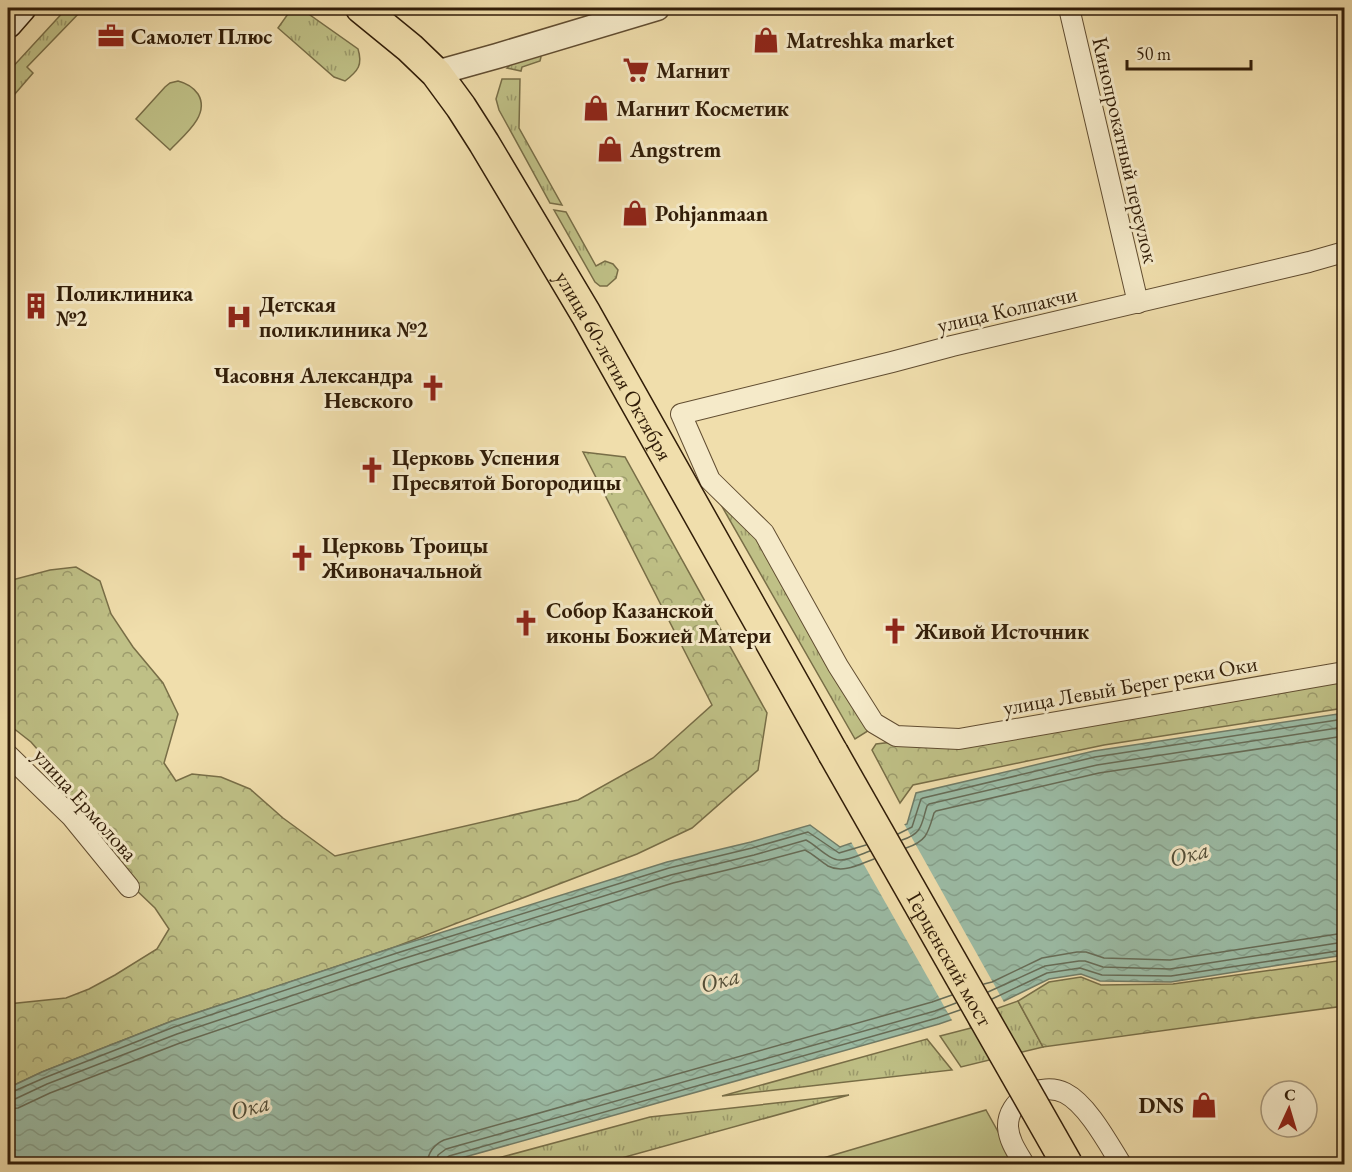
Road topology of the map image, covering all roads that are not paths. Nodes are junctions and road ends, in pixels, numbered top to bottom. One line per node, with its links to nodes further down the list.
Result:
1 (22, 8): 5 (main road)
2 (361, 8): 6 (main road, улица 60-летия Октября)
3 (657, 8): 6 (street)
4 (1068, 8): 8 (street, Кинопрокатный переулок)
5 (8, 24)
6 (436, 73): 11 (main road, улица 60-летия Октября)
7 (1344, 252): 8 (street, улица Колпакчи)
8 (1138, 303): 9 (street, улица Колпакчи)
9 (681, 414): 10 (street, улица Левый Берег реки Оки)
10 (1344, 672)
11 (833, 753): 15 (main road, Герценский мост, bridge)
12 (8, 755): 13 (street, улица Ермолова)
13 (129, 887)
14 (1024, 1164): 16 (street)
15 (1067, 1164)
16 (1121, 1164)

